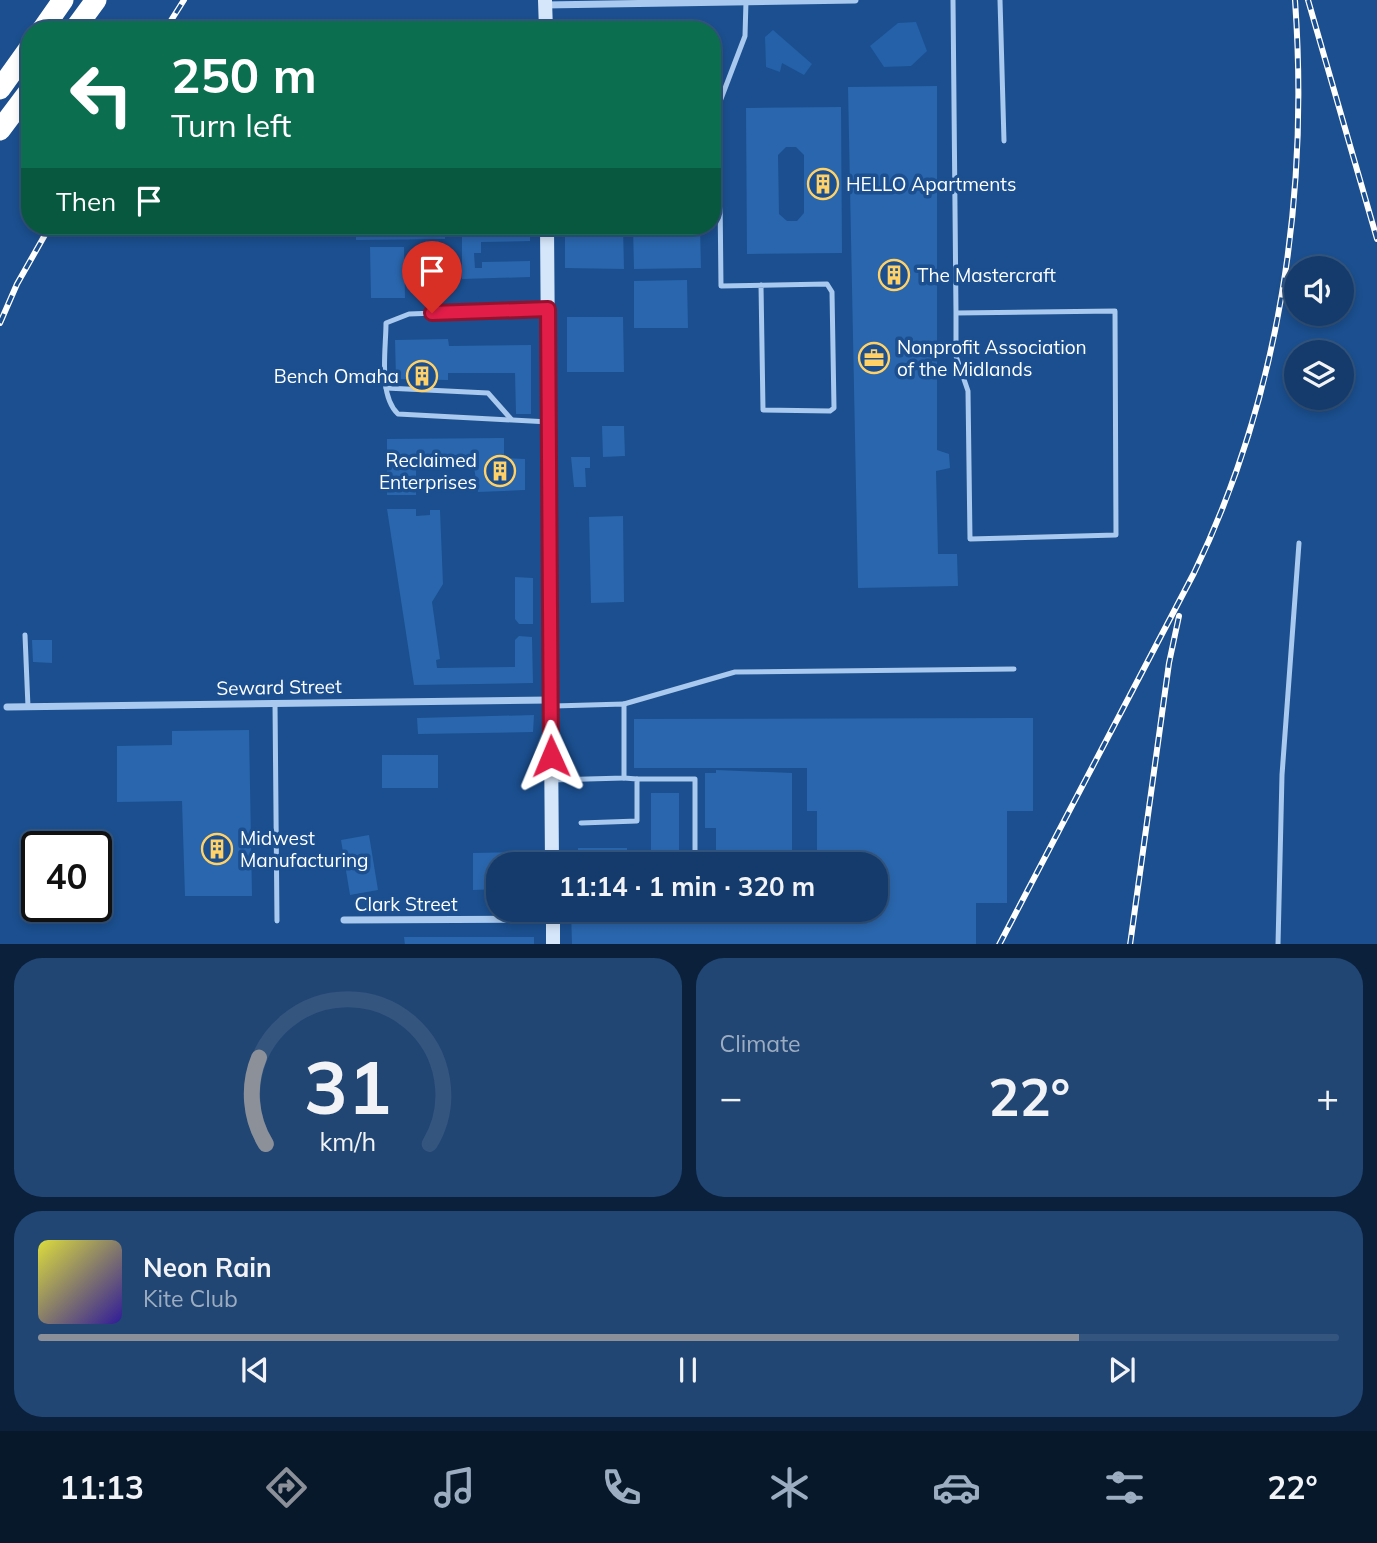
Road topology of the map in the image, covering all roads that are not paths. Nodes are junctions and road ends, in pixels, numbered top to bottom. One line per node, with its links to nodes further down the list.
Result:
1 (63, 0): 8 (highway)
2 (96, 0): 9 (highway)
3 (855, 0): 6 (street)
4 (953, 0): 21 (lane)
5 (1000, 0): 16 (lane)
6 (746, 1): 7 (street); 13 (lane)
7 (545, 3): 10 (street)
8 (48, 21)
9 (81, 21)
10 (545, 21)
11 (21, 60): 12 (highway)
12 (0, 89)
13 (721, 99)
14 (21, 102): 15 (highway)
15 (0, 130)
16 (1004, 141)
17 (547, 235): 20 (street)
18 (720, 235): 19 (lane)
19 (761, 285): 19 (lane)
20 (548, 309): 22 (lane); 24 (street)
21 (956, 313): 21 (lane)
22 (386, 388): 23 (lane); 23 (lane)
23 (511, 420): 24 (lane)
24 (549, 422): 29 (street)
25 (1298, 543): 44 (lane)
26 (25, 635): 32 (lane)
27 (1014, 668): 30 (lane)
28 (275, 703): 29 (street, Seward Street); 32 (street, Seward Street); 41 (lane)
29 (550, 703): 30 (lane); 35 (street)
30 (624, 704): 33 (lane)
31 (7, 707): 32 (street, Seward Street)
32 (28, 707)
33 (624, 778): 34 (lane); 35 (lane)
34 (637, 779): 36 (lane); 38 (lane)
35 (551, 780): 37 (street)
36 (581, 823)
37 (552, 852)
38 (695, 852)
39 (486, 917): 40 (street, Clark Street)
40 (344, 920)
41 (276, 921)
42 (553, 922): 43 (street)
43 (553, 944)
44 (1278, 944)

